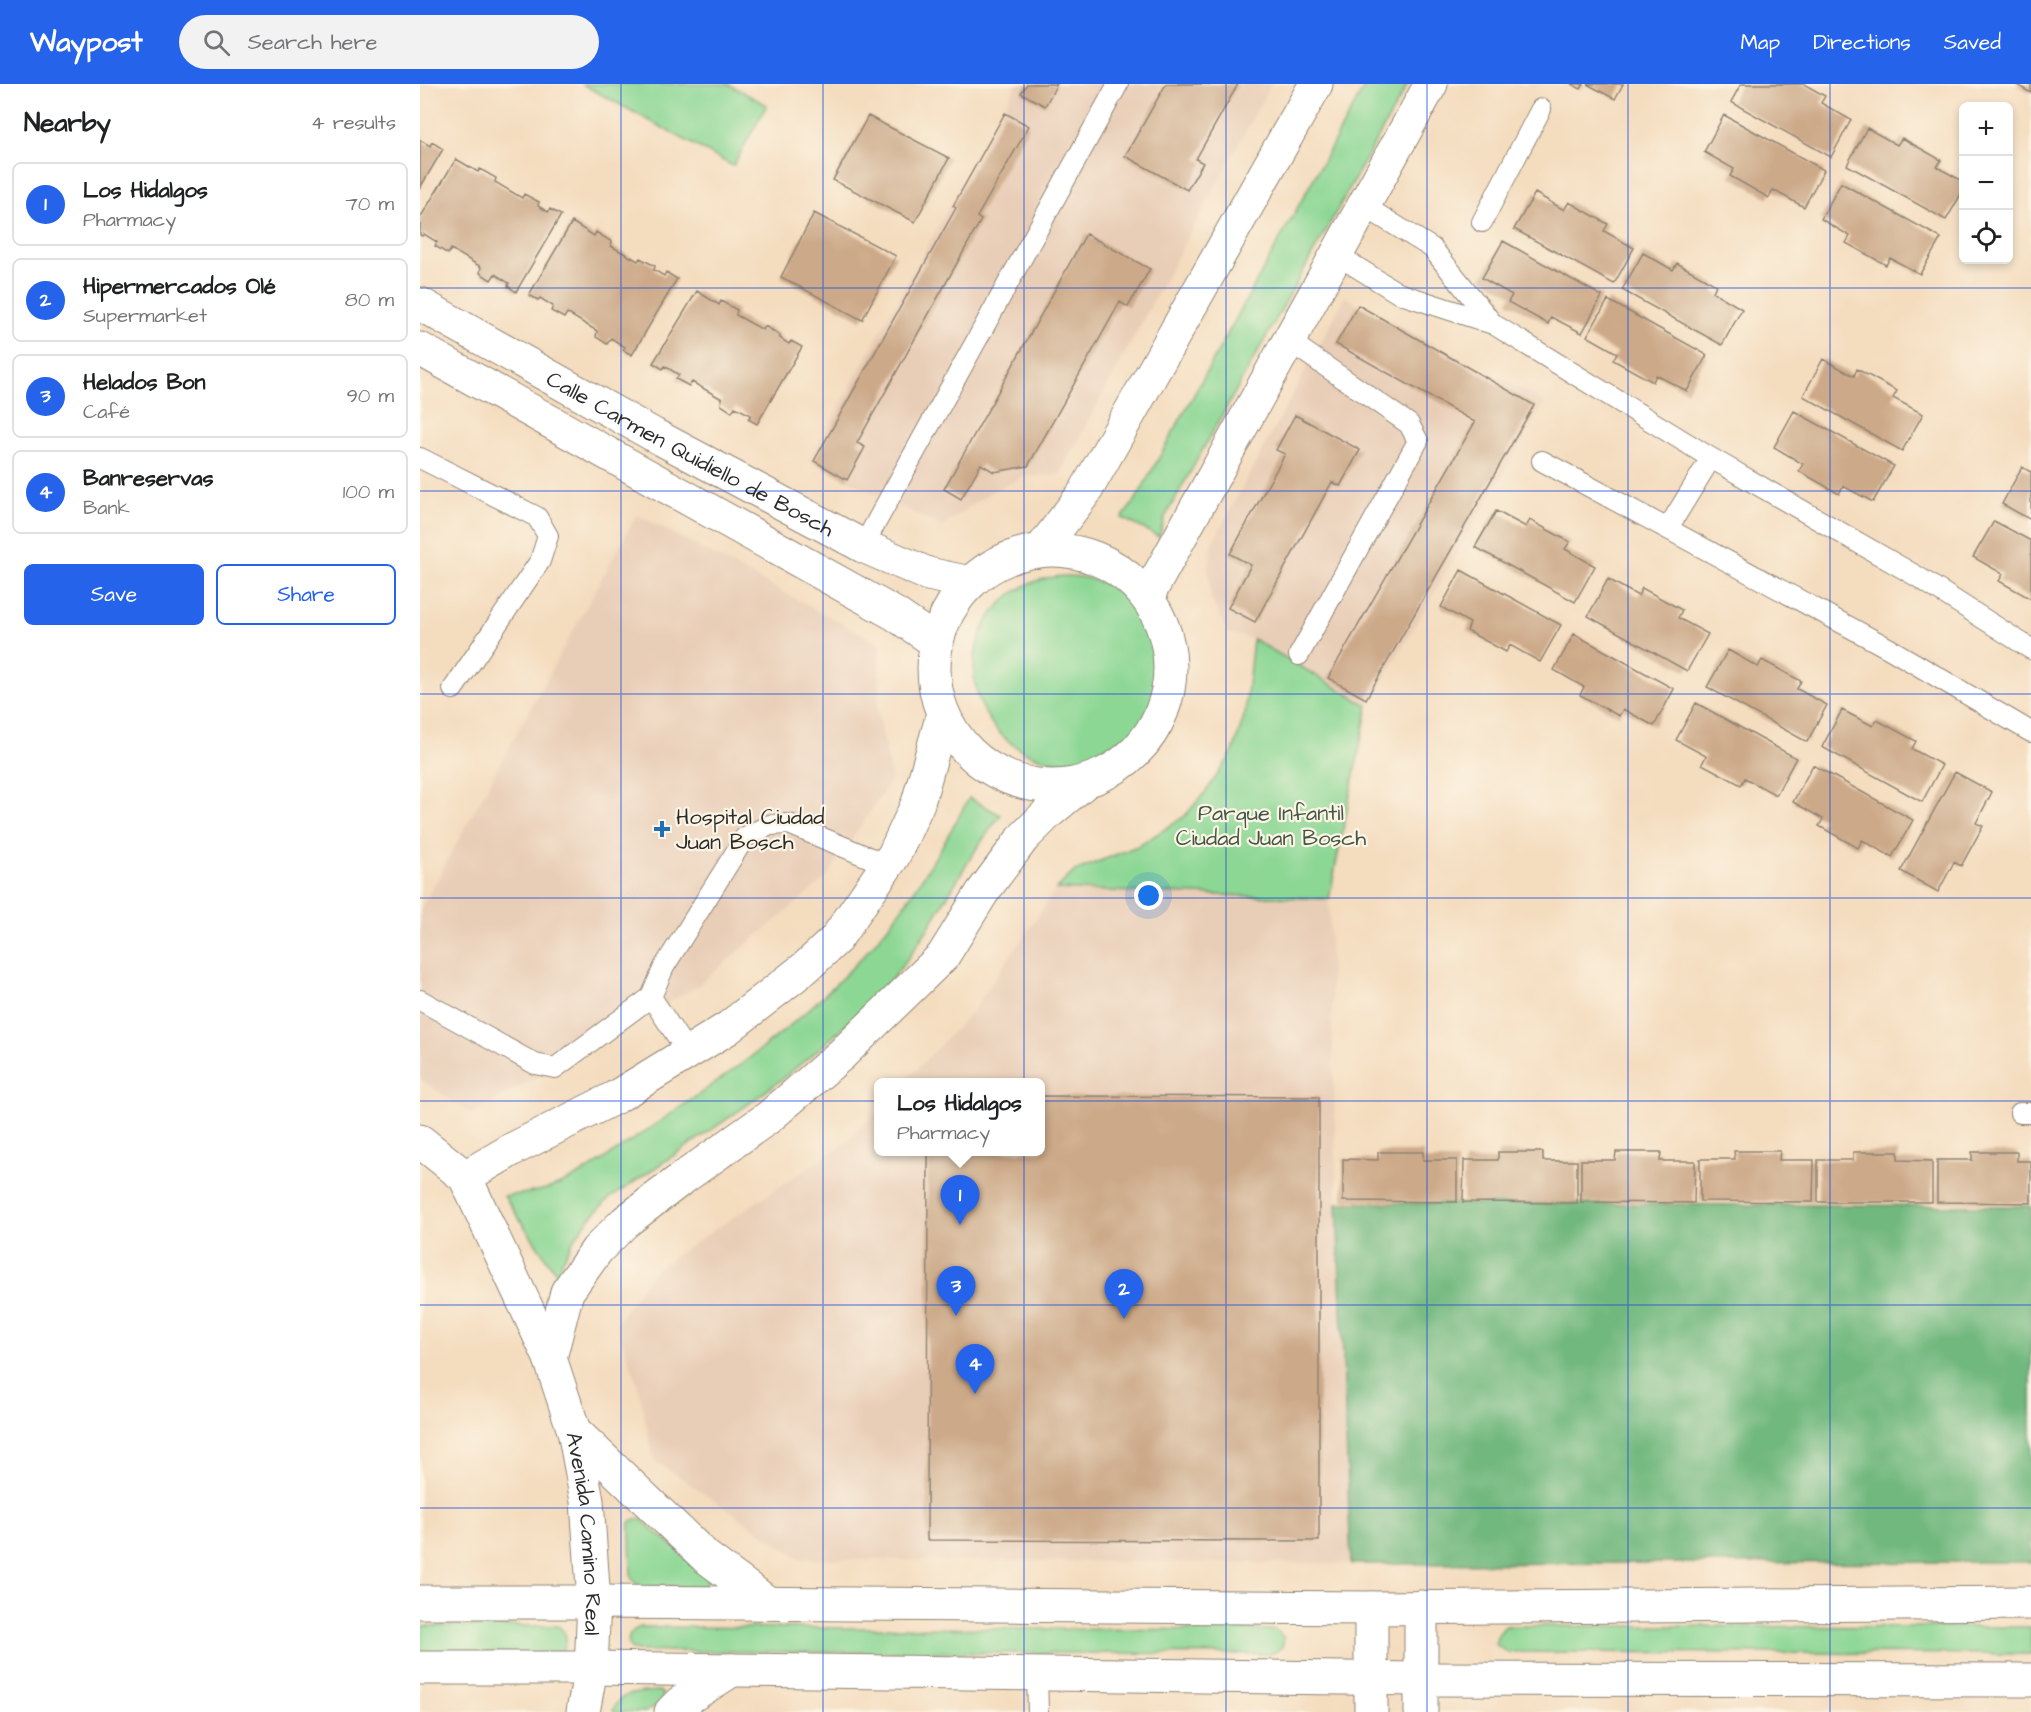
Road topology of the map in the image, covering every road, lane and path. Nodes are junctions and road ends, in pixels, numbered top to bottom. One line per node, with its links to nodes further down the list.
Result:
1 (1118, 84): 16 (lane)
2 (1316, 84): 17 (street)
3 (1431, 84): 5 (street)
4 (1541, 109): 6 (lane)
5 (1364, 206): 7 (street); 9 (lane)
6 (1482, 222)
7 (1337, 255): 9 (lane); 10 (street)
8 (420, 304): 16 (street, Calle Carmen Quidiello de Bosch)
9 (1493, 324): 13 (lane)
10 (1289, 341): 19 (street); 22 (lane)
11 (420, 349): 20 (street, Calle Carmen Quidiello de Bosch)
12 (420, 458): 23 (lane)
13 (1711, 458): 15 (lane); 21 (lane)
14 (1542, 461): 15 (lane)
15 (1668, 528): 25 (lane)
16 (862, 546): 18 (street, Calle Carmen Quidiello de Bosch)
17 (1040, 551): 18 (street); 19 (street)
18 (970, 583): 20 (street)
19 (1147, 597): 26 (street)
20 (936, 642): 24 (street)
21 (2031, 649)
22 (1299, 655)
23 (453, 689)
24 (943, 714): 26 (street); 27 (street)
25 (2031, 732)
26 (1085, 782): 33 (street)
27 (887, 865): 28 (lane); 30 (street)
28 (651, 997): 29 (lane); 30 (lane)
29 (420, 1000)
30 (688, 1053): 32 (street)
31 (420, 1141): 32 (street)
32 (465, 1177): 33 (street, Avenida Camino Real)
33 (550, 1358): 34 (street, Avenida Camino Real)
34 (574, 1431): 36 (street, Avenida Camino Real); 37 (street)
35 (420, 1602): 36 (street)
36 (594, 1602): 37 (street); 42 (street, Avenida Camino Real)
37 (768, 1603): 40 (street)
38 (2031, 1603): 39 (street)
39 (1421, 1607): 40 (street); 46 (street)
40 (1371, 1608): 45 (street)
41 (420, 1668): 42 (street)
42 (591, 1668): 43 (street); 48 (street, Avenida Camino Real)
43 (732, 1670): 44 (street); 49 (street)
44 (1038, 1675): 45 (street); 50 (lane)
45 (1371, 1678): 46 (street); 51 (street)
46 (1421, 1679): 47 (street); 52 (street)
47 (2031, 1680)
48 (583, 1712)
49 (671, 1712)
50 (1038, 1712)
51 (1371, 1712)
52 (1421, 1712)

